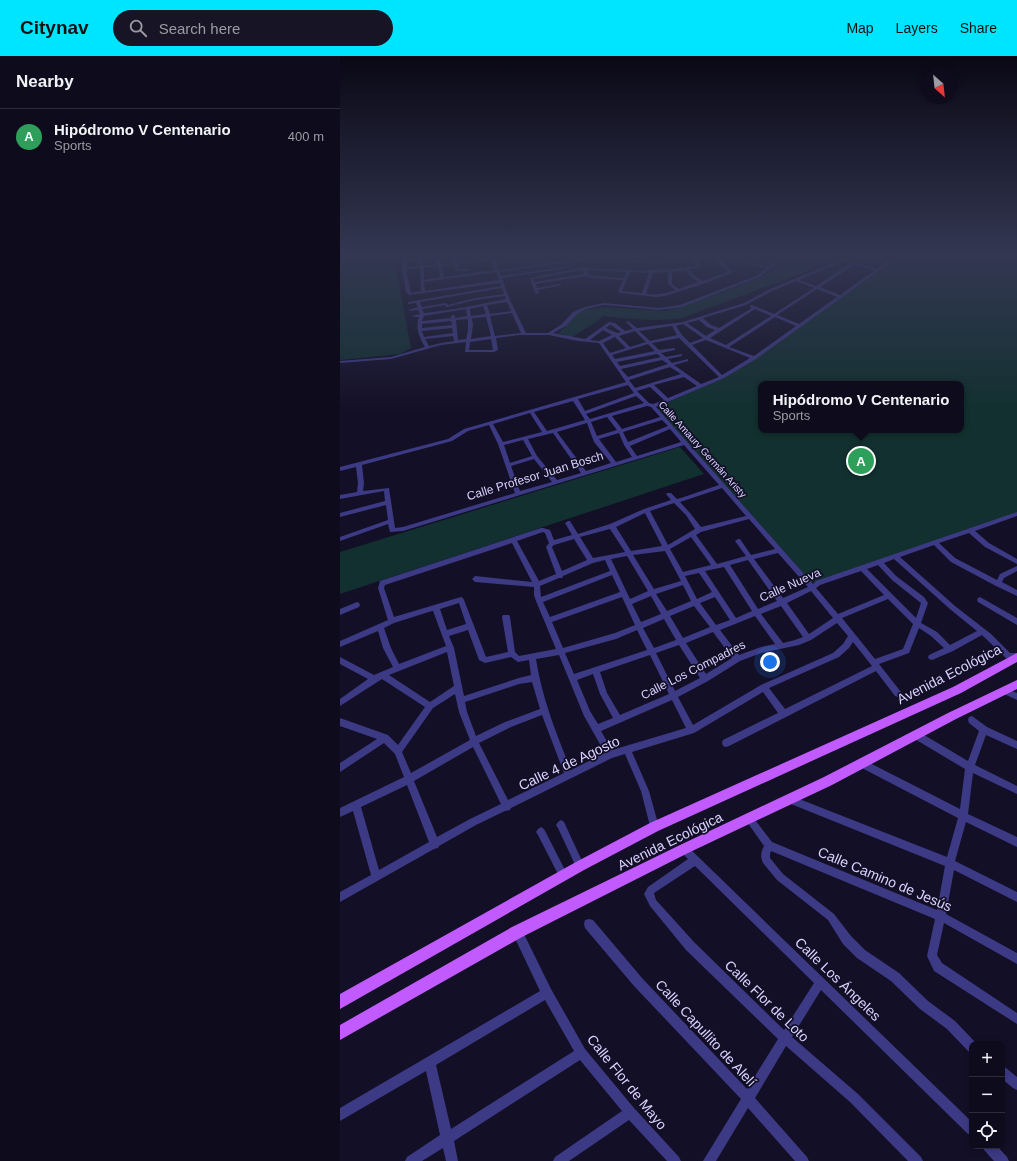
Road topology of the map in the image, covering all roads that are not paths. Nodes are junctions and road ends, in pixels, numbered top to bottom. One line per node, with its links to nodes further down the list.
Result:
1 (420, 308): 17 (street)
2 (417, 309): 14 (street)
3 (449, 309): 15 (street)
4 (462, 309): 15 (street)
5 (467, 309): 21 (street)
6 (486, 309): 18 (street)
7 (512, 309): 16 (street)
8 (584, 309): 36 (street)
9 (730, 309): 22 (street)
10 (753, 309): 33 (street)
11 (755, 309): 20 (street)
12 (785, 309): 20 (street)
13 (822, 309): 28 (street)
14 (410, 310)
15 (451, 312): 17 (street); 23 (street)
16 (514, 312): 18 (street); 38 (street)
17 (422, 315): 19 (street); 25 (street)
18 (488, 315): 21 (street); 41 (street)
19 (414, 316)
20 (774, 316): 28 (street); 50 (street)
21 (470, 317): 23 (street); 43 (street)
22 (700, 318): 26 (street); 33 (street)
23 (455, 319): 25 (street); 29 (street)
24 (628, 322): 32 (street)
25 (419, 323): 31 (street)
26 (684, 323): 27 (street); 42 (street)
27 (673, 324): 32 (street); 39 (street)
28 (798, 325): 58 (street)
29 (455, 326): 31 (street); 35 (street)
30 (603, 328): 34 (street); 37 (street); 44 (street)
31 (419, 330): 40 (street)
32 (635, 330): 34 (street); 47 (street)
33 (719, 330): 42 (street)
34 (625, 333): 37 (street)
35 (455, 334): 40 (street); 45 (street)
36 (549, 334): 38 (street); 44 (street)
37 (616, 335): 46 (street); 51 (street)
38 (521, 336): 41 (street)
39 (680, 336): 47 (street); 48 (street)
40 (423, 338): 49 (street)
41 (492, 338): 43 (street); 43 (street)
42 (706, 338): 48 (street); 50 (street)
43 (468, 340): 45 (street)
44 (587, 340): 46 (street)
45 (456, 342): 49 (street)
46 (600, 342): 54 (street, Calle Amaury Germán Aristy)
47 (648, 343): 51 (street); 53 (street)
48 (689, 345): 65 (street)
49 (427, 347): 61 (street)
50 (726, 347): 56 (street)
51 (629, 348): 54 (street)
52 (673, 349): 53 (street)
53 (658, 353): 57 (street); 60 (street)
54 (610, 354): 60 (street, Calle Amaury Germán Aristy)
55 (680, 355): 57 (street)
56 (748, 356): 58 (street); 65 (street)
57 (663, 358): 62 (street); 63 (street)
58 (754, 358): 65 (street)
59 (686, 360): 62 (street)
60 (614, 361): 63 (street, Calle Amaury Germán Aristy)
61 (340, 362)
62 (671, 365): 64 (street); 66 (street)
63 (618, 368): 66 (street, Calle Amaury Germán Aristy)
64 (684, 375): 67 (street); 68 (street)
65 (720, 375): 68 (street)
66 (628, 381): 69 (street, Calle Amaury Germán Aristy); 70 (street)
67 (651, 385): 69 (street); 71 (street)
68 (700, 386): 71 (street)
69 (636, 392): 72 (street, Calle Amaury Germán Aristy); 74 (street)
70 (574, 399): 73 (street); 74 (street)
71 (668, 400): 72 (street)
72 (650, 405): 75 (street); 76 (street, Calle Amaury Germán Aristy)
73 (532, 412): 78 (street); 82 (street)
74 (583, 412): 77 (street)
75 (609, 416): 77 (street); 81 (street)
76 (663, 418): 79 (street, Calle Amaury Germán Aristy); 81 (street)
77 (589, 422): 80 (street); 84 (street)
78 (491, 424): 86 (street); 91 (street)
79 (671, 427): 85 (street, Calle Amaury Germán Aristy); 87 (street)
80 (554, 431): 82 (street); 94 (street)
81 (621, 432): 84 (street); 87 (street)
82 (545, 433): 83 (street)
83 (525, 438): 86 (street); 88 (street)
84 (596, 438): 90 (street)
85 (684, 442): 89 (street, Calle Profesor Juan Bosch); 96 (street, Calle Amaury Germán Aristy)
86 (501, 444): 92 (street)
87 (627, 445): 89 (street)
88 (535, 458): 92 (street); 95 (street)
89 (636, 458): 90 (street, Calle Profesor Juan Bosch)
90 (614, 464): 94 (street, Calle Profesor Juan Bosch)
91 (359, 465): 93 (street); 97 (street)
92 (508, 465): 98 (street)
93 (340, 469)
94 (584, 473): 95 (street, Calle Profesor Juan Bosch)
95 (555, 482): 98 (street, Calle Profesor Juan Bosch)
96 (722, 486): 101 (street); 106 (street, Calle Amaury Germán Aristy)
97 (360, 493): 100 (street); 102 (street)
98 (518, 494): 107 (street, Calle Profesor Juan Bosch)
99 (669, 494): 101 (street)
100 (340, 497)
101 (674, 501): 103 (street); 110 (street)
102 (389, 502): 105 (street); 107 (street)
103 (646, 510): 109 (street); 119 (street)
104 (1017, 514): 111 (street, Calle Nueva)
105 (340, 515)
106 (750, 517): 110 (street); 120 (street, Calle Amaury Germán Aristy)
107 (391, 521): 114 (street)
108 (568, 523): 113 (street)
109 (612, 526): 113 (street); 121 (street)
110 (699, 530): 112 (street)
111 (970, 530): 118 (street, Calle Nueva); 127 (street)
112 (692, 534): 119 (street); 129 (street)
113 (575, 536): 117 (street); 125 (street)
114 (340, 538)
115 (513, 539): 117 (street); 138 (street); 157 (street)
116 (738, 541): 124 (street)
117 (552, 543): 134 (street)
118 (935, 543): 123 (street, Calle Nueva); 137 (street)
119 (667, 548): 121 (street); 136 (street)
120 (780, 550): 124 (street); 139 (street, Calle Amaury Germán Aristy)
121 (628, 553): 122 (street); 140 (street)
122 (607, 557): 125 (street); 133 (street)
123 (896, 557): 126 (street, Calle Nueva); 166 (street)
124 (750, 558): 128 (street); 148 (street)
125 (591, 561): 134 (street)
126 (880, 562): 130 (street, Calle Nueva); 161 (street)
127 (1017, 562)
128 (726, 564): 129 (street); 153 (street)
129 (715, 566): 132 (street)
130 (862, 568): 139 (street, Calle Nueva); 144 (street)
131 (1017, 568): 137 (street)
132 (701, 570): 136 (street); 143 (street)
133 (614, 572): 141 (street); 146 (street)
134 (560, 576): 138 (street)
135 (475, 579): 138 (street)
136 (683, 579): 140 (street); 147 (street)
137 (998, 584): 142 (street)
138 (537, 585): 146 (street)
139 (812, 588): 148 (street, Calle Nueva); 156 (street, Calle Amaury Germán Aristy)
140 (653, 592): 149 (street); 154 (street)
141 (624, 593): 149 (street); 158 (street)
142 (1017, 593)
143 (715, 594): 147 (street); 159 (street)
144 (888, 596): 156 (street, Calle Los Compadres); 161 (street)
145 (980, 600): 160 (street)
146 (539, 601): 158 (street)
147 (695, 601): 154 (street); 165 (street)
148 (781, 602): 153 (street, Calle Nueva); 169 (street)
149 (628, 603): 163 (street)
150 (357, 605): 152 (street)
151 (435, 608): 157 (street); 162 (street); 167 (street)
152 (340, 612)
153 (756, 612): 159 (street, Calle Nueva); 172 (street)
154 (665, 614): 163 (street); 170 (street)
155 (506, 617): 177 (street)
156 (837, 619): 168 (street, Calle Amaury Germán Aristy); 169 (street, Calle Los Compadres)
157 (392, 621): 164 (street)
158 (548, 621): 176 (street)
159 (734, 621): 165 (street, Calle Nueva)
160 (1017, 622)
161 (917, 624): 174 (street); 183 (street)
162 (470, 626): 167 (street); 177 (street)
163 (639, 626): 175 (street); 176 (street)
164 (380, 627): 171 (street); 184 (street)
165 (714, 628): 170 (street, Calle Nueva); 181 (street)
166 (982, 632): 174 (street); 179 (street)
167 (445, 634): 173 (street)
168 (852, 636): 183 (street, Calle Amaury Germán Aristy); 192 (street, Calle 4 de Agosto)
169 (808, 638): 172 (street, Calle Los Compadres)
170 (680, 642): 175 (street, Calle Nueva); 190 (street)
171 (340, 644)
172 (781, 646): 181 (street, Calle Los Compadres)
173 (450, 648): 184 (street); 193 (street)
174 (950, 648): 178 (street)
175 (651, 651): 185 (street, Calle Nueva); 196 (street)
176 (562, 652): 180 (street); 188 (street)
177 (512, 654): 180 (street)
178 (932, 657)
179 (1017, 657): 230 (main road, Avenida Ecológica)
180 (532, 658): 187 (street)
181 (737, 659): 190 (street, Calle Los Compadres)
182 (340, 660): 189 (street)
183 (876, 665): 195 (street, Calle Amaury Germán Aristy); 202 (street)
184 (397, 668): 186 (street)
185 (595, 670): 188 (street, Calle Nueva); 203 (street)
186 (382, 675): 189 (street); 200 (street)
187 (534, 678): 198 (street); 201 (street)
188 (572, 678): 206 (street)
189 (374, 679): 199 (street)
190 (704, 679): 196 (street, Calle Los Compadres)
191 (1017, 684): 194 (main road, Avenida Ecológica)
192 (764, 687): 202 (street); 207 (street, Calle 4 de Agosto)
193 (458, 688): 198 (street); 200 (street)
194 (1006, 691): 197 (street); 209 (main road, Avenida Ecológica)
195 (898, 694)
196 (674, 695): 203 (street, Calle Los Compadres); 207 (street)
197 (1017, 697)
198 (461, 700): 211 (street)
199 (340, 703)
200 (430, 706): 215 (street)
201 (543, 711): 211 (street); 220 (street)
202 (784, 714): 212 (street)
203 (618, 719): 206 (street, Calle Los Compadres)
204 (972, 720): 208 (street)
205 (340, 722): 210 (street)
206 (596, 729): 216 (street)
207 (691, 730): 214 (street, Calle 4 de Agosto)
208 (984, 730): 213 (street); 218 (street)
209 (916, 735): 217 (main road, Avenida Ecológica); 218 (street)
210 (385, 738): 215 (street); 219 (street)
211 (474, 741): 221 (street); 225 (street)
212 (726, 743)
213 (1017, 745)
214 (627, 750): 216 (street, Calle 4 de Agosto); 230 (street)
215 (398, 751): 221 (street)
216 (610, 755): 220 (street, Calle 4 de Agosto)
217 (861, 764): 223 (main road, Avenida Ecológica); 227 (street)
218 (970, 767): 222 (street); 227 (street)
219 (340, 768)
220 (569, 776): 225 (street, Calle 4 de Agosto)
221 (408, 780): 224 (street); 233 (street)
222 (1017, 790)
223 (789, 799): 228 (main road, Avenida Ecológica); 237 (street)
224 (356, 805): 226 (street); 240 (street)
225 (507, 807): 233 (street, Calle 4 de Agosto)
226 (340, 813)
227 (963, 816): 232 (street); 237 (street)
228 (749, 819): 234 (street); 235 (main road, Avenida Ecológica)
229 (561, 825): 238 (street)
230 (654, 827): 238 (main road, Avenida Ecológica)
231 (542, 832): 239 (street)
232 (1017, 842)
233 (436, 845): 240 (street, Calle 4 de Agosto)
234 (769, 845): 243 (street, Calle Camino de Jesús); 253 (street)
235 (684, 849): 236 (street, Calle Los Ángeles); 245 (main road, Avenida Ecológica)
236 (695, 860): 247 (street, Calle Los Ángeles); 252 (street, Calle Flor de Loto)
237 (950, 863): 242 (street); 243 (street)
238 (580, 866): 239 (main road, Avenida Ecológica)
239 (563, 875): 249 (main road, Avenida Ecológica)
240 (376, 877): 241 (street, Calle 4 de Agosto)
241 (340, 897)
242 (1017, 897)
243 (941, 916): 246 (street, Calle Camino de Jesús); 250 (street)
244 (590, 924): 258 (street, Calle Capullito de Alelí)
245 (517, 932): 248 (street, Calle Flor de Mayo); 251 (main road, Avenida Ecológica)
246 (1017, 959)
247 (820, 982): 252 (street); 261 (street, Calle Los Ángeles)
248 (547, 993): 254 (street, Calle Flor de Mayo); 255 (street)
249 (340, 1002)
250 (1017, 1019)
251 (340, 1033)
252 (785, 1038): 258 (street); 270 (street, Calle Flor de Loto)
253 (969, 1044)
254 (581, 1053): 259 (street, Calle Flor de Mayo); 262 (street)
255 (430, 1062): 260 (street); 262 (street)
256 (1005, 1074): 257 (street)
257 (1017, 1084)
258 (748, 1099): 268 (street); 269 (street, Calle Capullito de Alelí)
259 (630, 1112): 266 (street); 267 (street, Calle Flor de Mayo)
260 (340, 1115)
261 (969, 1127)
262 (447, 1138): 264 (street); 265 (street)
263 (991, 1149): 271 (street)
264 (411, 1161)
265 (452, 1161)
266 (559, 1161)
267 (675, 1161)
268 (709, 1161)
269 (803, 1161)
270 (917, 1161)
271 (1003, 1161)

